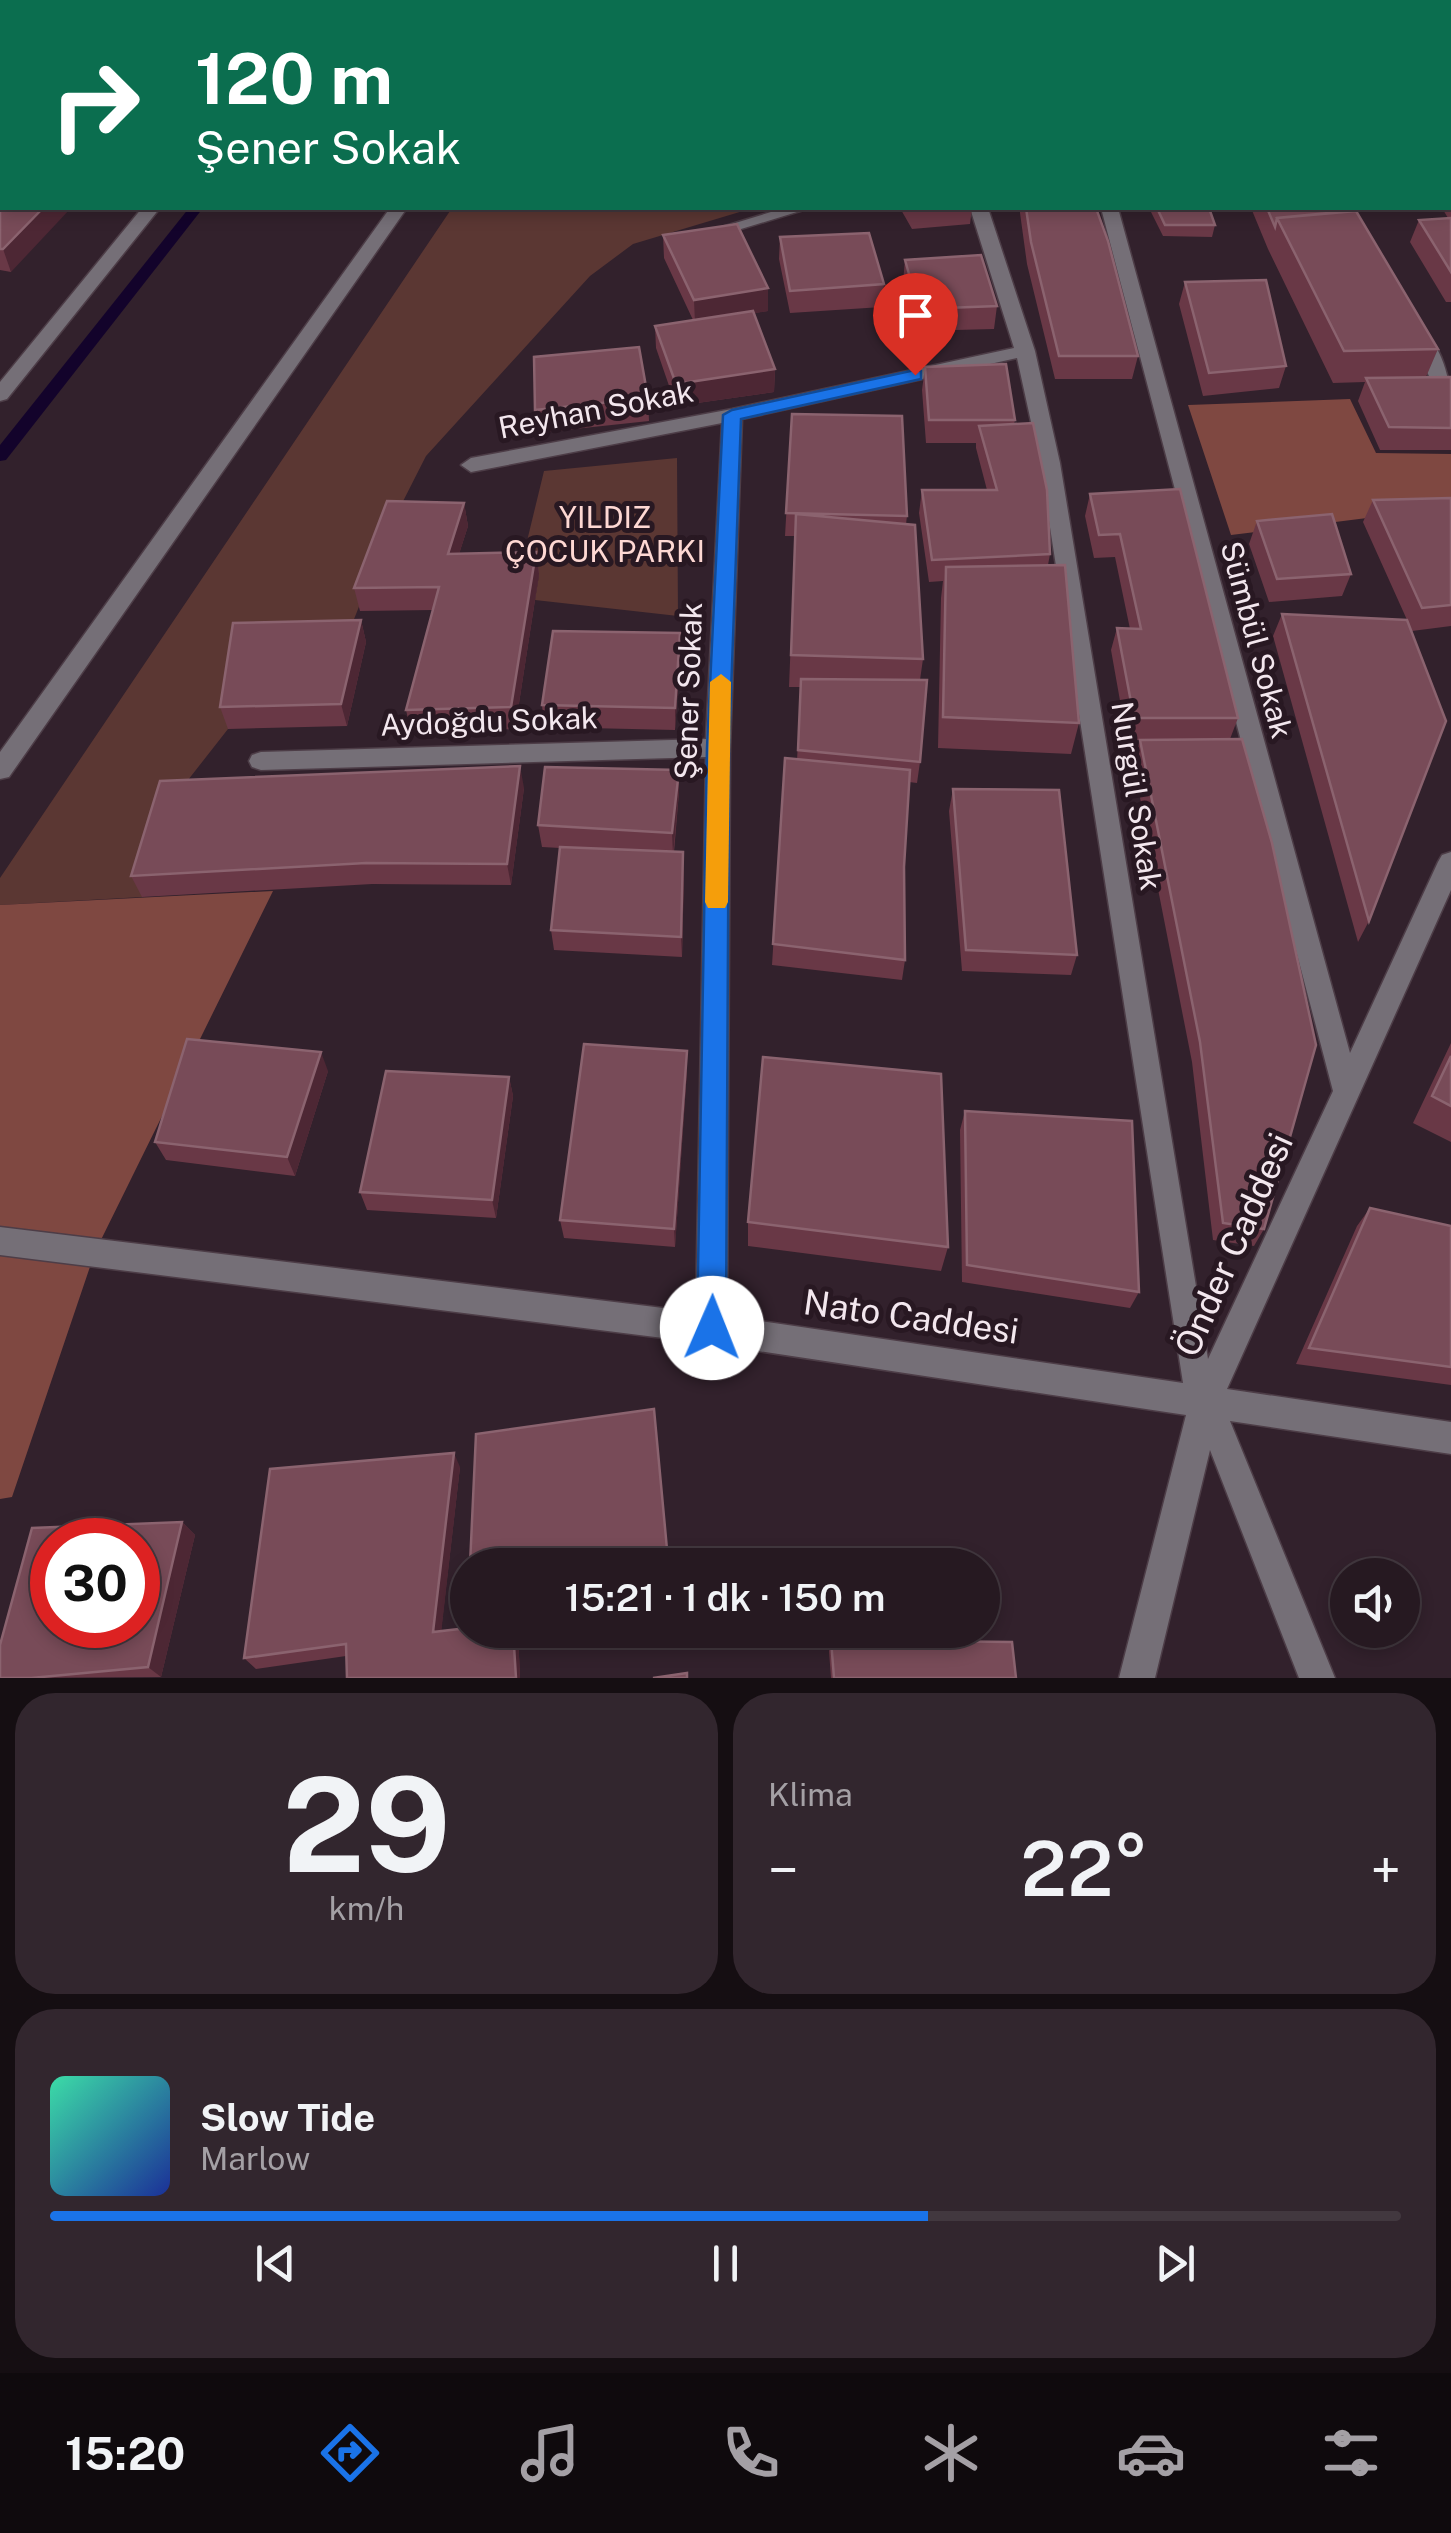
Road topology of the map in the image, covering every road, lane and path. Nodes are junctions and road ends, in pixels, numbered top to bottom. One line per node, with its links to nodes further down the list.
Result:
1 (149, 210): 9 (street)
2 (397, 210): 15 (street)
3 (794, 210): 6 (street)
4 (979, 210): 8 (street, Nurgül Sokak)
5 (1110, 210): 17 (street, Sümbül Sokak)
6 (681, 242)
7 (1406, 312): 10 (street)
8 (1025, 351): 11 (street); 20 (street, Nurgül Sokak)
9 (0, 395)
10 (1451, 400)
11 (732, 415): 12 (street, Reyhan Sokak); 13 (street, Şener Sokak)
12 (471, 464)
13 (718, 748): 14 (street, Aydoğdu Sokak); 19 (street, Şener Sokak)
14 (261, 761)
15 (0, 770)
16 (1451, 862): 17 (street, Önder Caddesi)
17 (1345, 1087): 20 (street, Önder Caddesi)
18 (0, 1241): 19 (street, Nato Caddesi)
19 (712, 1328): 20 (street, Nato Caddesi)
20 (1206, 1400): 21 (street, Nato Caddesi); 22 (street, Önder Caddesi); 23 (street, Nurgül Sokak)
21 (1451, 1438)
22 (1137, 1678)
23 (1317, 1678)

